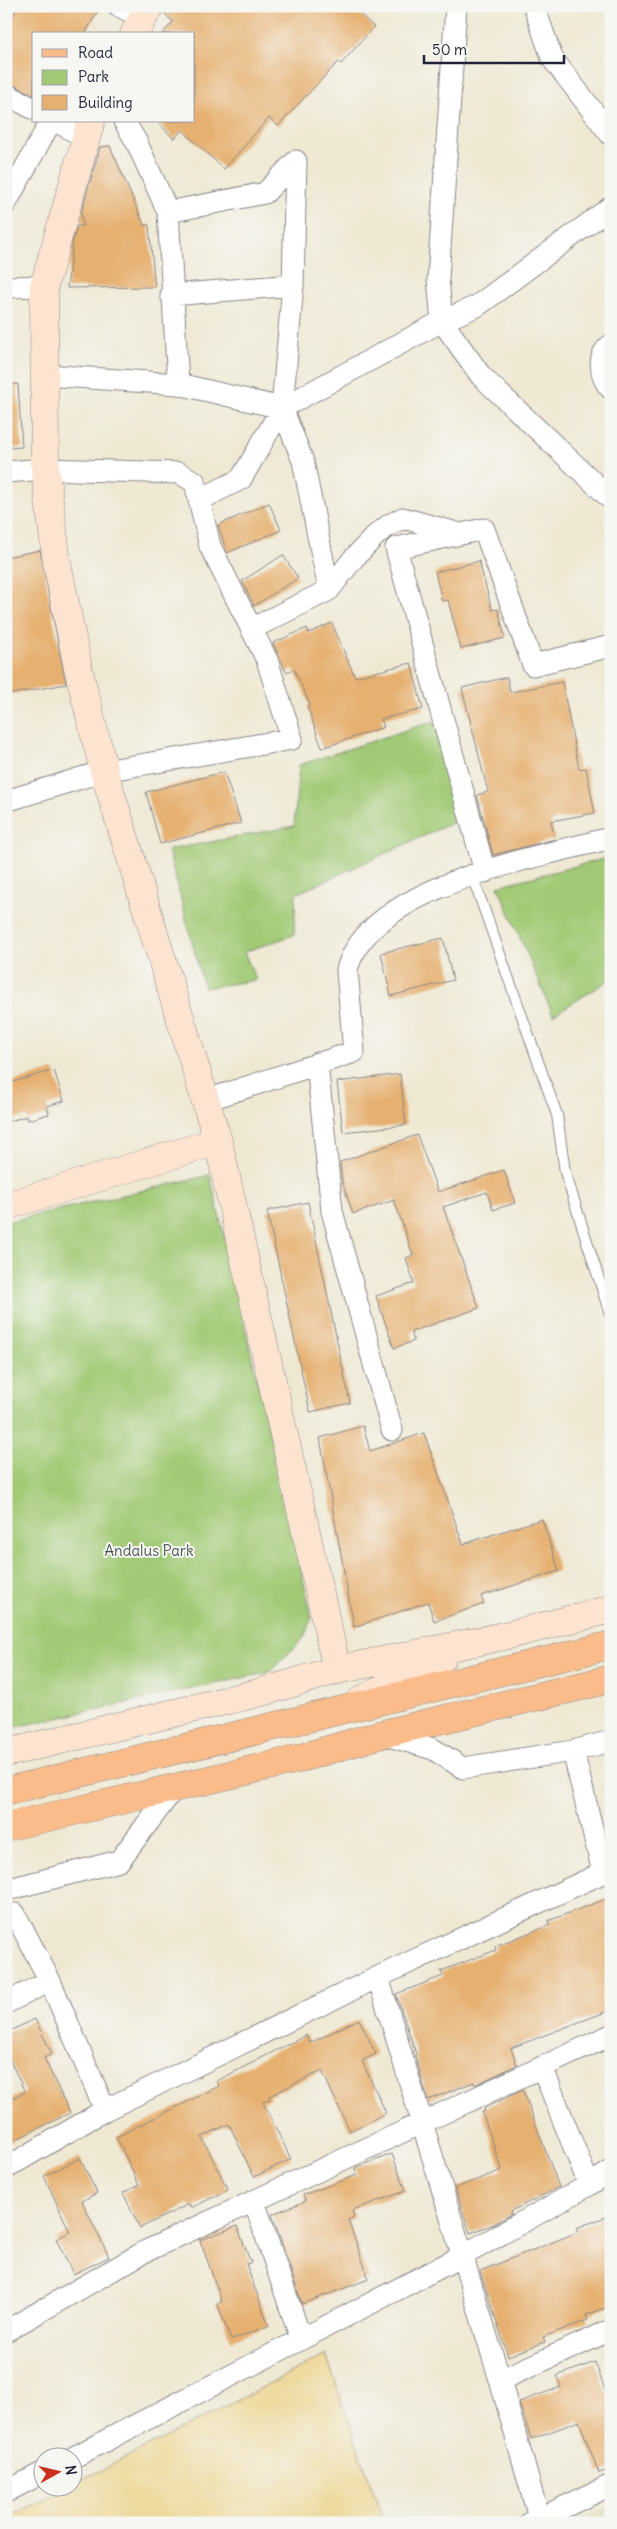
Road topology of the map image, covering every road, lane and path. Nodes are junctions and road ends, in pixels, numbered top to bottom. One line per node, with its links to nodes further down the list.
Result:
1 (456, 6): 17 (street)
2 (534, 6): 9 (street)
3 (6, 94): 4 (street)
4 (32, 108)
5 (50, 122): 10 (street)
6 (60, 122): 8 (street)
7 (125, 122): 11 (street)
8 (88, 130): 15 (street)
9 (611, 135)
10 (6, 203)
11 (168, 212): 13 (street); 16 (street)
12 (609, 212): 17 (street)
13 (293, 285): 16 (street); 22 (street)
14 (6, 286): 15 (street)
15 (44, 286): 19 (street)
16 (171, 295): 20 (street)
17 (442, 321): 22 (street); 25 (street)
18 (611, 345): 21 (street)
19 (45, 375): 20 (street); 23 (street)
20 (178, 384): 22 (street)
21 (611, 389)
22 (282, 408): 26 (street); 28 (street)
23 (45, 469): 24 (street); 26 (street); 31 (street)
24 (6, 472)
25 (611, 499)
26 (200, 500): 29 (street)
27 (459, 534): 28 (street); 30 (street); 34 (street)
28 (329, 590): 29 (street)
29 (251, 629): 31 (street)
30 (611, 646)
31 (104, 771): 32 (street); 36 (street)
32 (6, 801)
33 (611, 838): 34 (street)
34 (479, 873): 35 (street); 39 (lane)
35 (317, 1063): 36 (street); 40 (street)
36 (207, 1100): 37 (street)
37 (218, 1141): 38 (street); 44 (street)
38 (6, 1206)
39 (611, 1317)
40 (392, 1430)
41 (611, 1609): 42 (street)
42 (470, 1643): 44 (street); 46 (street)
43 (611, 1645): 46 (main road)
44 (337, 1670): 50 (street)
45 (611, 1679): 47 (main road)
46 (349, 1706): 52 (main road)
47 (382, 1734): 49 (street); 51 (main road)
48 (611, 1741): 49 (street)
49 (573, 1751): 54 (street)
50 (6, 1753)
51 (175, 1787): 53 (main road); 55 (street)
52 (6, 1791)
53 (6, 1827)
54 (607, 1870): 57 (street)
55 (6, 1890)
56 (6, 1916): 58 (street)
57 (378, 1977): 62 (street); 63 (street)
58 (50, 1981): 59 (street); 62 (street)
59 (6, 2003)
60 (611, 2035): 61 (street)
61 (542, 2067): 63 (street); 66 (street)
62 (105, 2110): 64 (street)
63 (422, 2123): 67 (street); 68 (street)
64 (6, 2168)
65 (611, 2170): 66 (street)
66 (589, 2185): 68 (street)
67 (254, 2201): 70 (street); 71 (street)
68 (462, 2256): 71 (street); 72 (street)
69 (611, 2330): 72 (street)
70 (6, 2331)
71 (302, 2339): 73 (street)
72 (500, 2380): 77 (street)
73 (82, 2453)
74 (32, 2478): 76 (street)
75 (611, 2485): 77 (street)
76 (6, 2492)
77 (534, 2521)

